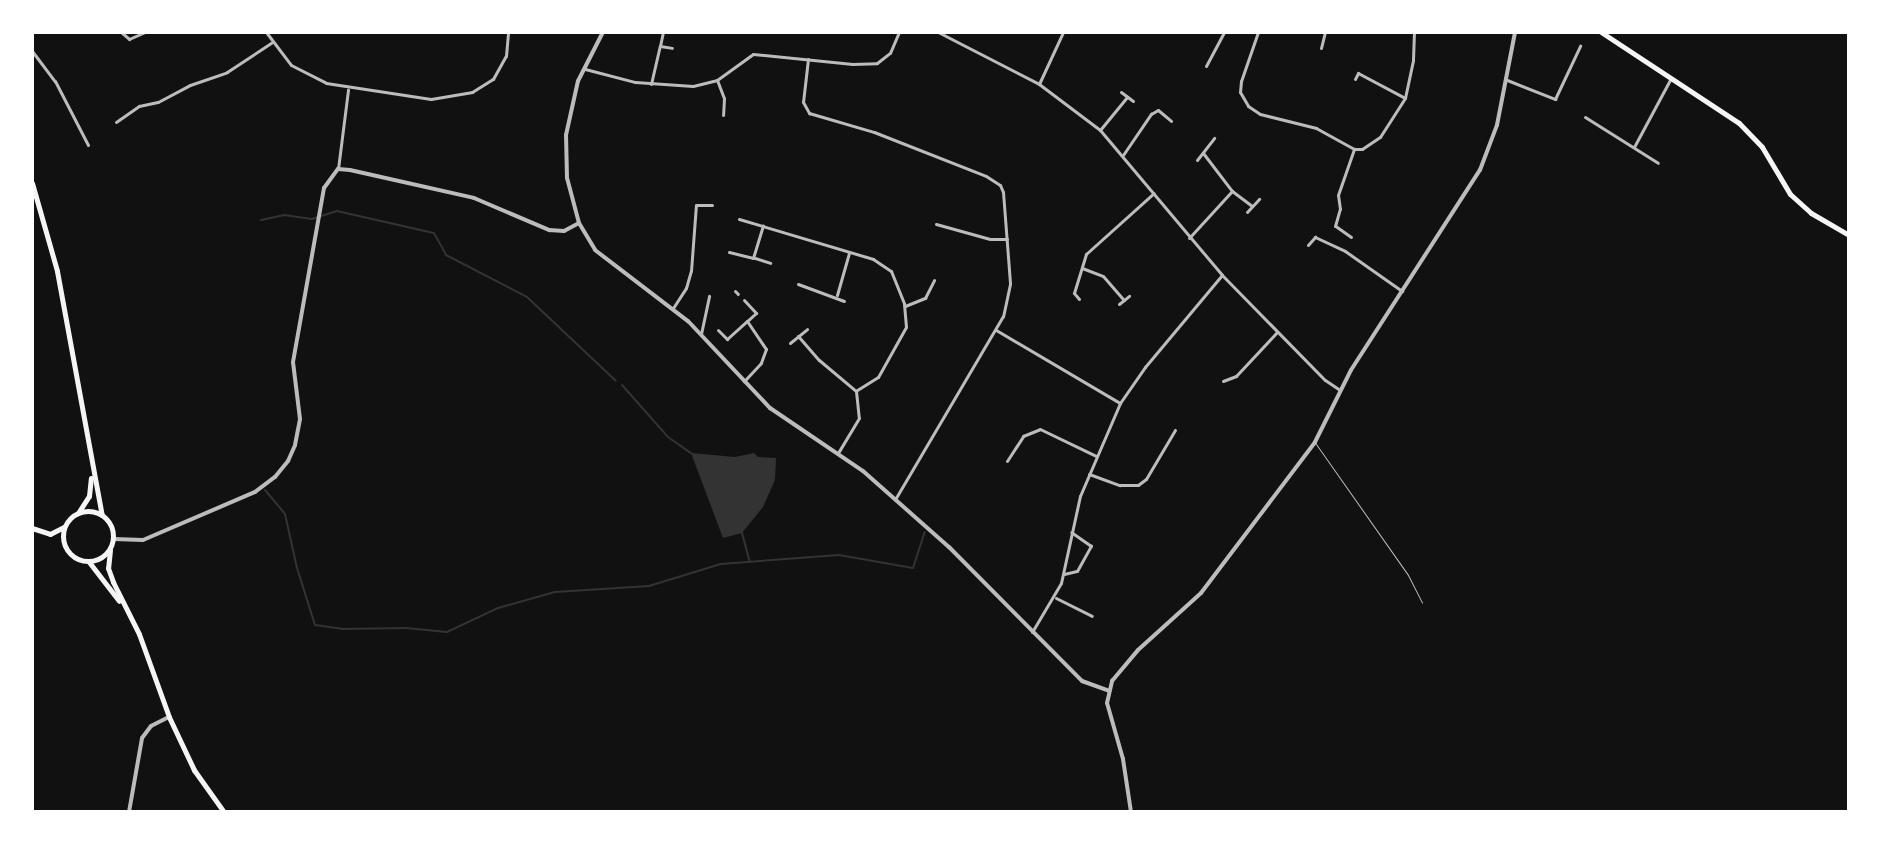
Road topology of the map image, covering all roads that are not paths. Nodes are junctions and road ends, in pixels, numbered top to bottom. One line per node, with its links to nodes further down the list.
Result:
1 (121, 32): 2 (street)
2 (145, 32)
3 (266, 32): 17 (street)
4 (508, 32): 32 (street)
5 (603, 32): 25 (street)
6 (663, 32): 18 (street)
7 (899, 32): 23 (street)
8 (938, 32): 16 (street)
9 (1063, 32): 31 (street)
10 (1224, 32): 24 (street)
11 (1257, 32): 45 (street)
12 (1325, 32): 21 (street)
13 (1414, 32): 35 (street)
14 (1515, 32): 29 (street)
15 (1601, 32): 26 (main road)
16 (945, 34): 31 (street)
17 (272, 43): 32 (street); 40 (street)
18 (660, 46): 20 (street); 30 (street)
19 (1580, 46): 29 (street)
20 (672, 48)
21 (1321, 48)
22 (32, 51): 43 (street)
23 (808, 59): 28 (street); 65 (street)
24 (1206, 66)
25 (584, 68): 30 (street); 59 (street)
26 (1671, 78): 44 (street); 62 (main road)
27 (1355, 79): 35 (street)
28 (717, 80): 30 (street); 37 (street)
29 (1507, 80): 75 (street)
30 (651, 84)
31 (1039, 84): 41 (street)
32 (348, 89): 50 (street)
33 (1121, 92): 34 (street)
34 (1127, 97): 36 (street); 41 (street)
35 (1405, 98): 45 (street)
36 (1133, 101)
37 (723, 115)
38 (1585, 117): 44 (street)
39 (1171, 121): 47 (street)
40 (116, 122)
41 (1100, 130): 47 (street)
42 (1214, 138): 46 (street)
43 (88, 145)
44 (1634, 147): 49 (street)
45 (1354, 149): 63 (street)
46 (1203, 153): 48 (street); 52 (street)
47 (1123, 155): 53 (street)
48 (1197, 160)
49 (1658, 163)
50 (338, 169): 59 (street); 112 (street)
51 (32, 183): 104 (main road)
52 (1232, 191): 56 (street); 64 (street)
53 (1154, 193): 64 (street); 71 (street)
54 (1259, 199): 56 (street)
55 (712, 205): 85 (street)
56 (1252, 206): 57 (street)
57 (1247, 212)
58 (739, 219): 61 (street)
59 (579, 223): 85 (street)
60 (936, 224): 65 (street)
61 (763, 226): 68 (street); 69 (street)
62 (1849, 235)
63 (1351, 237)
64 (1189, 238): 72 (street)
65 (1007, 239): 89 (street)
66 (1308, 245): 75 (street)
67 (729, 252): 69 (street)
68 (849, 253): 77 (street); 84 (street)
69 (753, 258): 70 (street)
70 (770, 263)
71 (1082, 268): 79 (street); 81 (street)
72 (1222, 275): 90 (street); 98 (street)
73 (934, 280): 84 (street)
74 (798, 284): 77 (street)
75 (1402, 291): 96 (street)
76 (709, 296): 91 (street)
77 (836, 296): 82 (street)
78 (1129, 296): 81 (street)
79 (1079, 299)
80 (744, 300): 86 (street)
81 (1124, 300): 83 (street)
82 (844, 301)
83 (1119, 304)
84 (905, 306): 97 (street)
85 (673, 308): 91 (street)
86 (747, 321): 88 (street); 94 (street)
87 (807, 329): 92 (street)
88 (718, 330)
89 (996, 330): 98 (street); 106 (street)
90 (1277, 332): 95 (street); 96 (street)
91 (701, 334): 94 (street)
92 (798, 336): 93 (street); 97 (street)
93 (790, 343)
94 (744, 381): 101 (street)
95 (1223, 381)
96 (1340, 390): 100 (street)
97 (856, 391): 101 (street)
98 (1120, 403): 102 (street)
99 (1175, 430): 105 (street)
100 (1315, 442): 117 (lane); 121 (street)
101 (838, 453): 106 (street)
102 (1096, 456): 103 (street); 105 (street)
103 (1007, 461)
104 (92, 469): 107 (main road); 108 (main road)
105 (1089, 474): 111 (street)
106 (895, 499): 120 (street)
107 (78, 513): 108 (main road); 109 (main road)
108 (102, 515): 112 (main road)
109 (65, 526): 110 (main road); 114 (main road)
110 (32, 528)
111 (1071, 532): 115 (street); 115 (street)
112 (114, 539): 113 (main road)
113 (110, 550): 114 (main road); 118 (main road)
114 (89, 562): 118 (main road)
115 (1064, 574): 116 (street)
116 (1054, 597): 119 (street); 120 (street)
117 (1422, 603)
118 (127, 611): 122 (main road)
119 (1092, 616)
120 (1032, 632): 121 (street)
121 (1109, 691): 125 (street)
122 (169, 717): 123 (street); 124 (main road)
123 (129, 812)
124 (224, 812)
125 (1131, 812)

